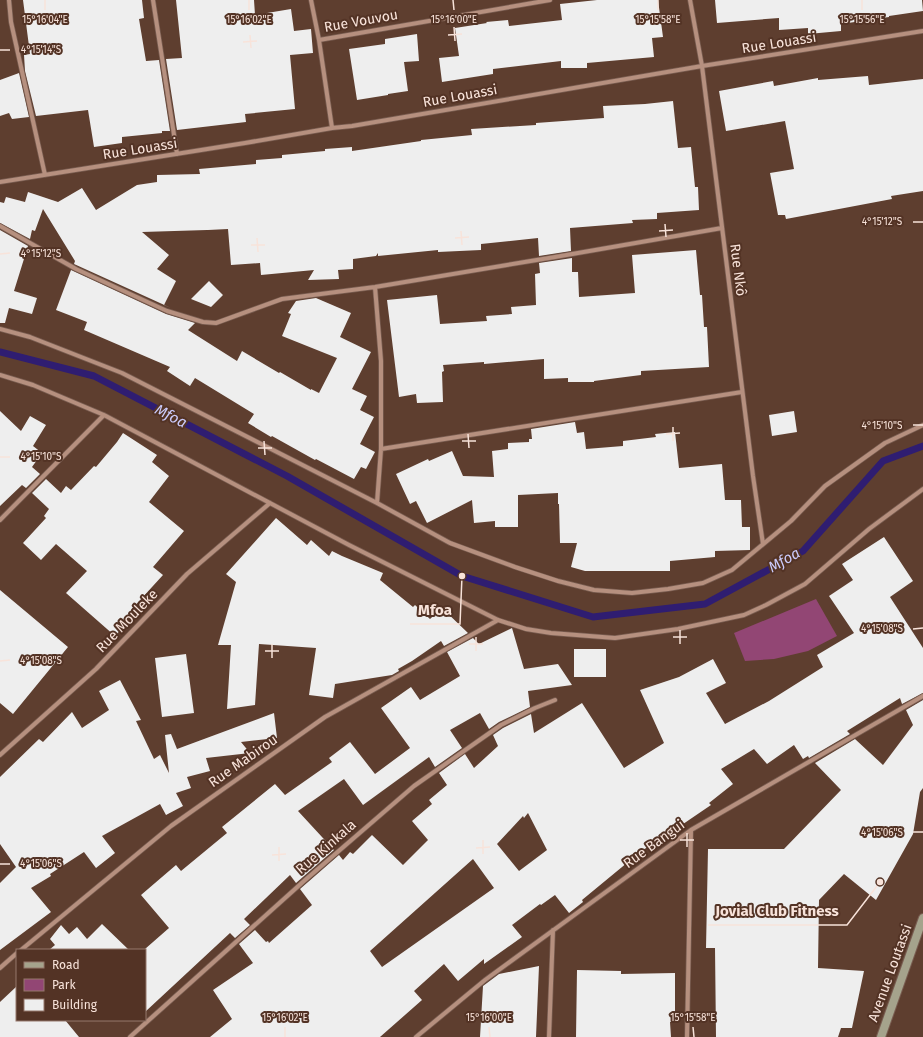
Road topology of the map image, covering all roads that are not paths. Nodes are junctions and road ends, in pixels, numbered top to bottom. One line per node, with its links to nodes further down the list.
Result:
1 (9, 0): 11 (street)
2 (152, 0): 10 (street)
3 (311, 0): 7 (street)
4 (550, 0): 7 (street, Rue Vouvou)
5 (690, 0): 8 (street, Rue Nkô)
6 (923, 31): 8 (street, Rue Louassi)
7 (318, 40): 9 (street)
8 (702, 66): 9 (street, Rue Louassi); 14 (street, Rue Nkô)
9 (332, 128): 10 (street, Rue Louassi)
10 (176, 154): 11 (street, Rue Louassi)
11 (45, 175): 12 (street, Rue Louassi)
12 (0, 182)
13 (0, 226): 15 (street)
14 (722, 228): 15 (street); 18 (street, Rue Nkô)
15 (375, 287): 21 (street)
16 (0, 328): 24 (street)
17 (0, 375): 19 (street)
18 (742, 392): 21 (street); 26 (street, Rue Nkô)
19 (104, 415): 23 (street); 25 (street)
20 (923, 425): 26 (street)
21 (381, 449): 24 (street)
22 (923, 489): 27 (street)
23 (270, 503): 27 (street); 30 (street, Rue Mouleke)
24 (377, 503): 26 (street)
25 (0, 520)
26 (763, 544)
27 (498, 620): 34 (street, Rue Mabirou)
28 (923, 696): 31 (street, Rue Bangui)
29 (555, 700): 37 (street, Rue Kinkala)
30 (0, 756)
31 (691, 830): 33 (street, Rue Bangui); 40 (street)
32 (923, 918): 41 (main road, Avenue Loutassi)
33 (553, 930): 38 (street, Rue Bangui); 39 (street)
34 (22, 949)
35 (16, 954): 36 (street)
36 (0, 968)
37 (130, 1037)
38 (416, 1037)
39 (549, 1037)
40 (687, 1037)
41 (881, 1037)

